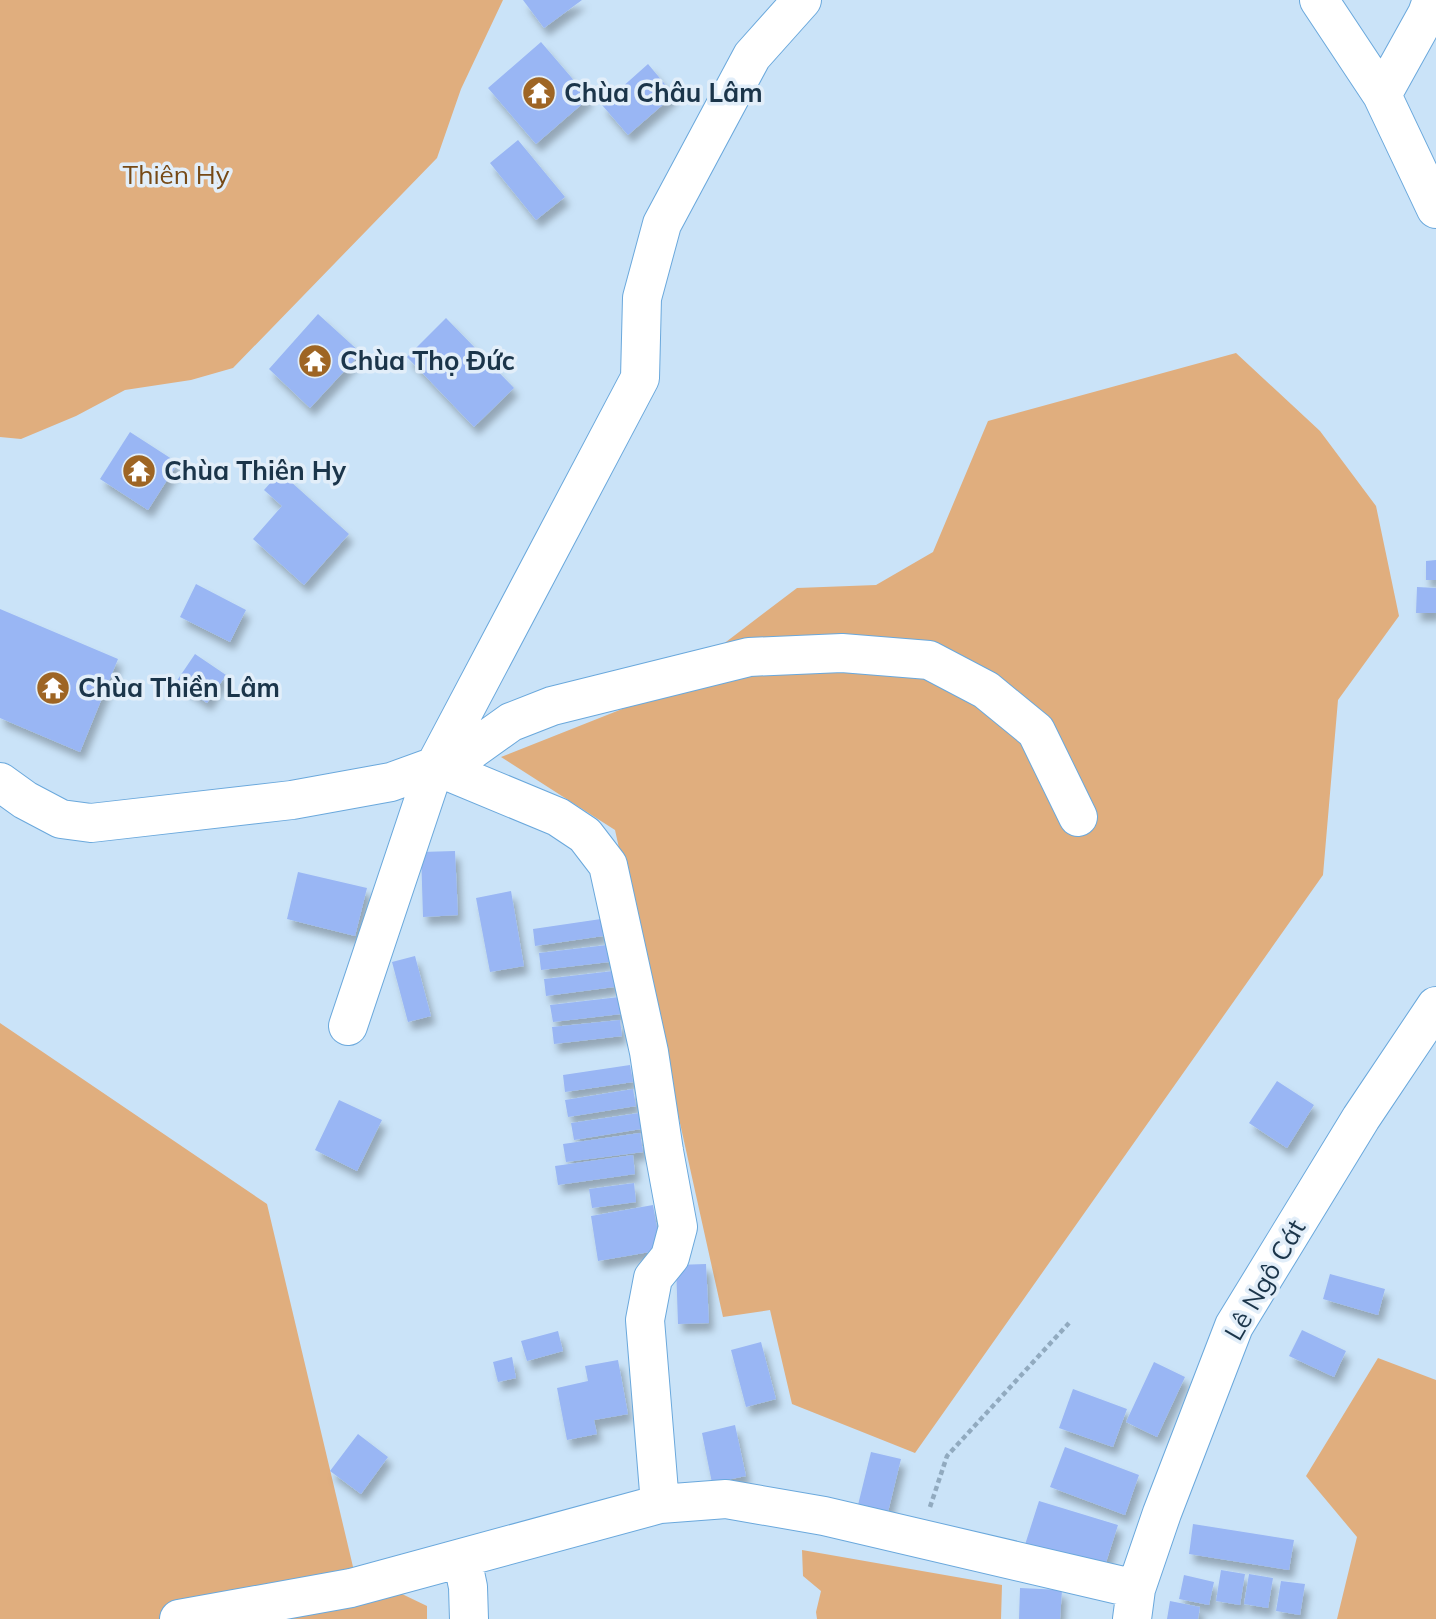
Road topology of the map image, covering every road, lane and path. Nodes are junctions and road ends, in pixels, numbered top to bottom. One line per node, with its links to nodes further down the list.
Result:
1 (802, 0): 6 (street)
2 (1319, 0): 4 (street)
3 (1432, 0): 4 (street)
4 (1382, 95): 5 (street)
5 (1436, 209)
6 (435, 766): 7 (street); 8 (street); 10 (street); 12 (street)
7 (0, 782)
8 (1078, 817)
9 (1436, 1006): 15 (street, Lê Ngô Cát)
10 (348, 1026)
11 (1069, 1323): 13 (path)
12 (660, 1504): 13 (street); 14 (street)
13 (919, 1538): 15 (street)
14 (462, 1558): 16 (street); 17 (street)
15 (1134, 1604)
16 (179, 1619)
17 (469, 1619)

